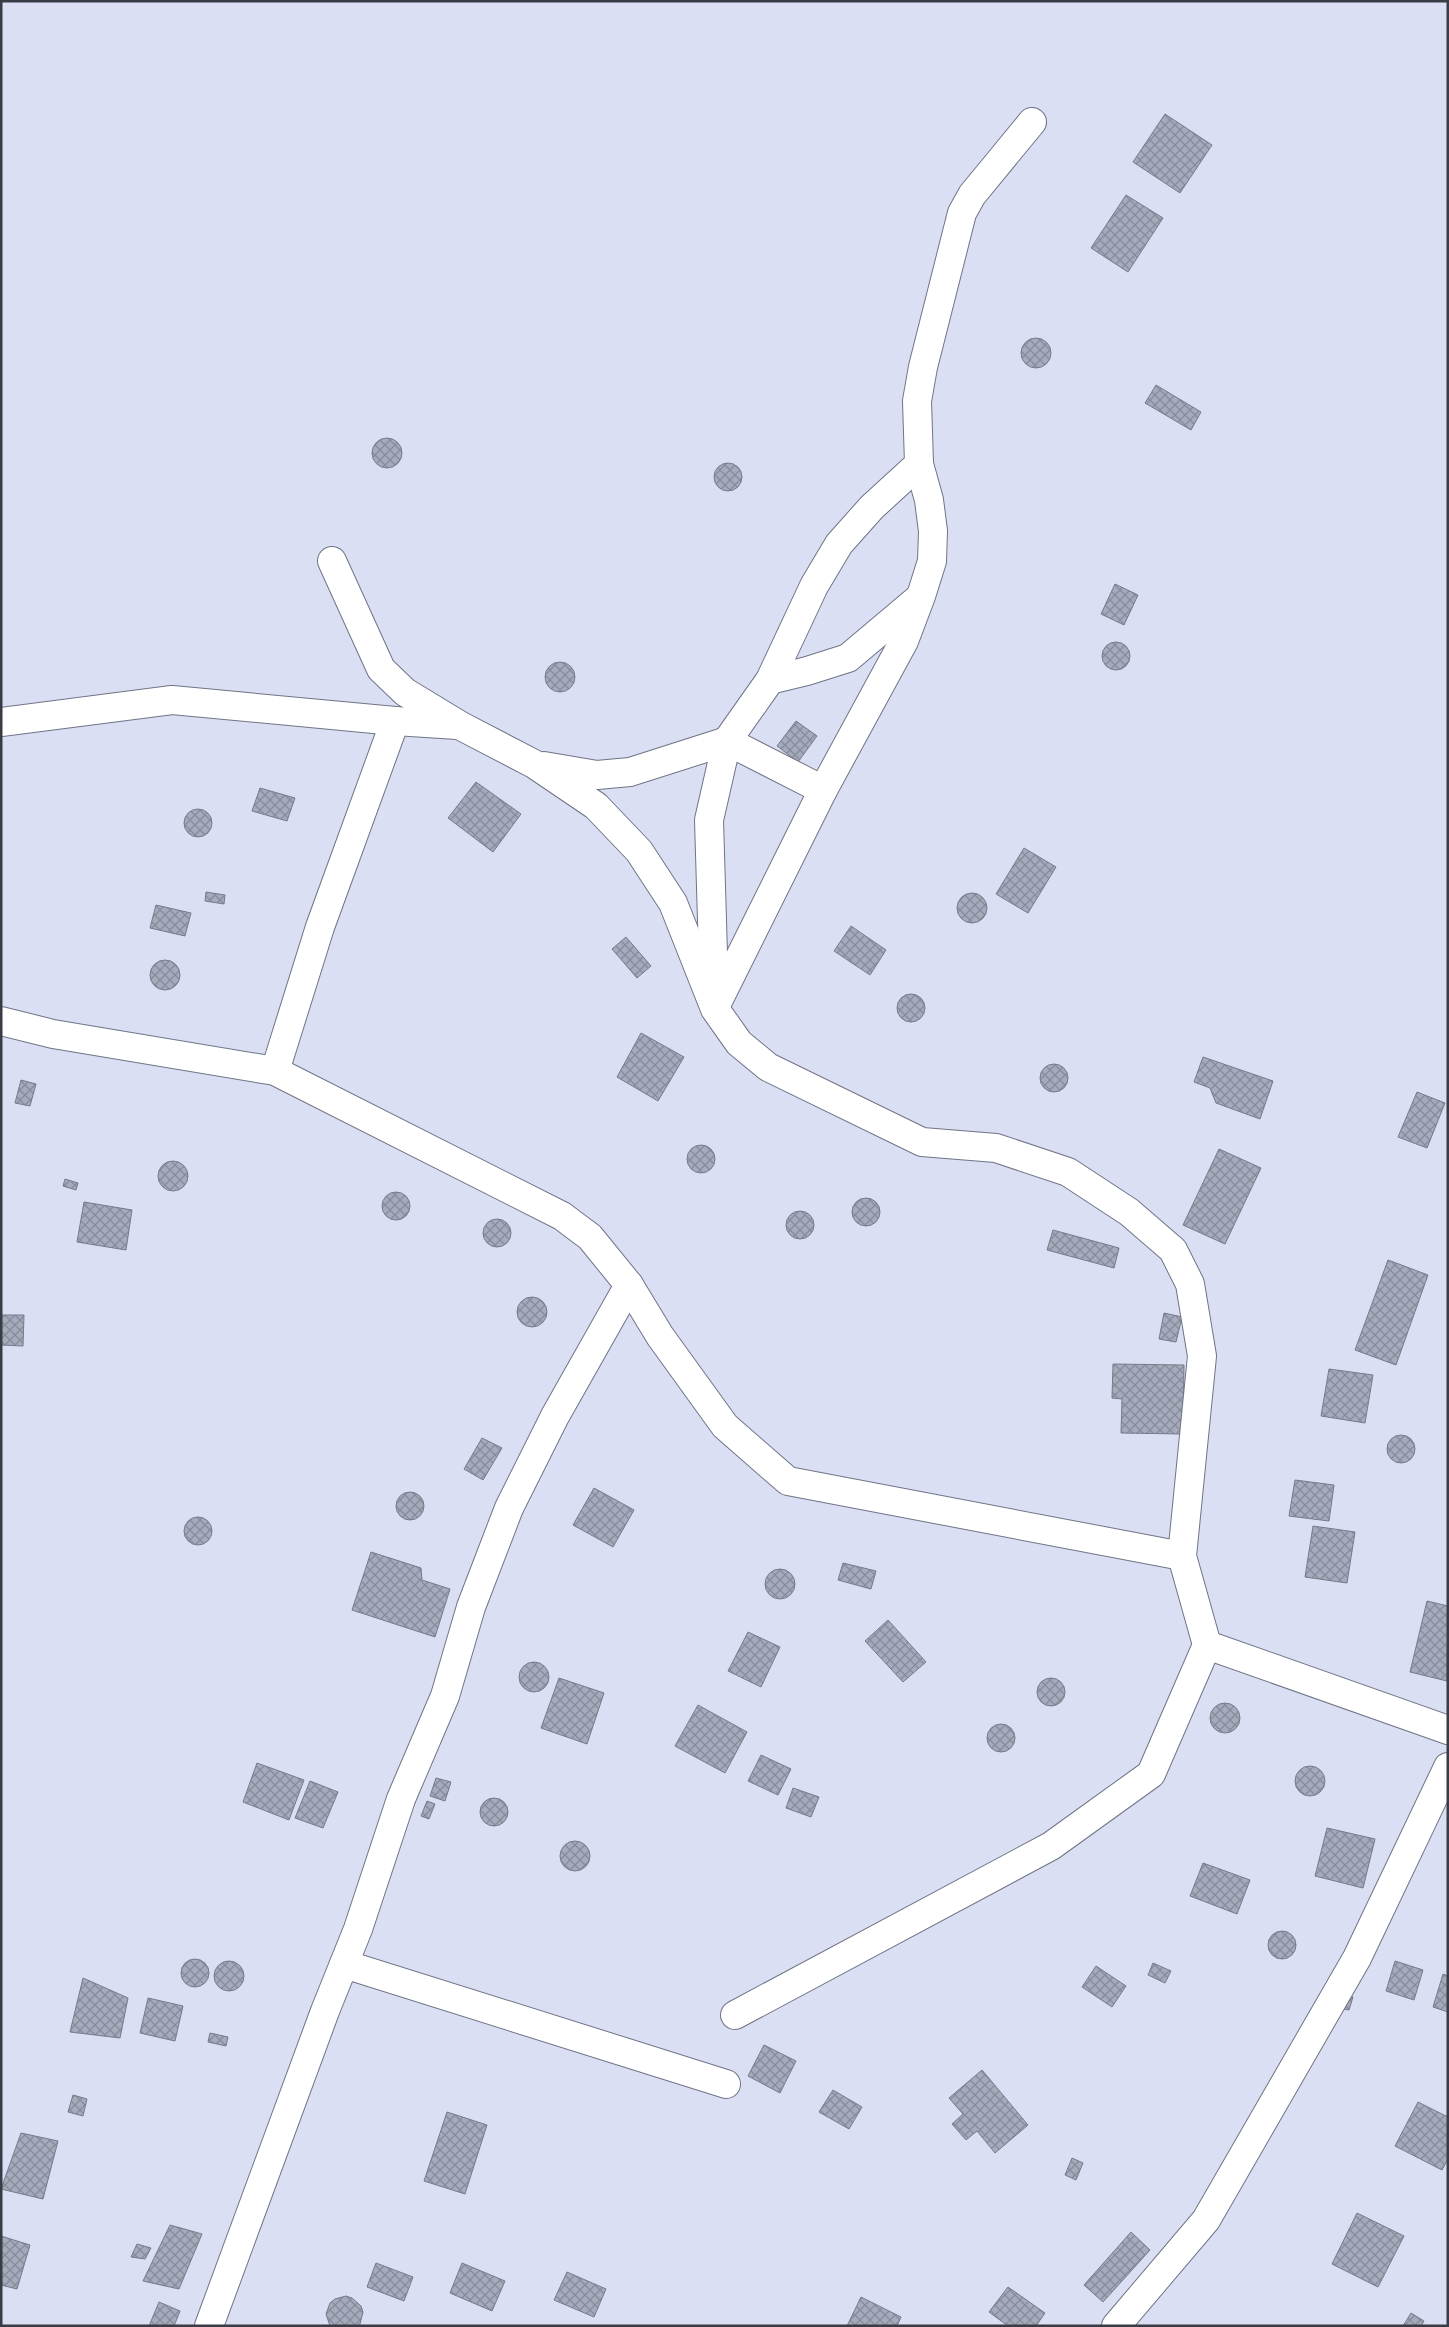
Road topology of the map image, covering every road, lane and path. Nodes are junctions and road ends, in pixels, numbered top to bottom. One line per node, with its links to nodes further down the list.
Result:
1 (1032, 122): 2 (street)
2 (919, 464): 4 (street); 5 (street)
3 (332, 561): 8 (street)
4 (921, 596): 5 (street); 11 (street)
5 (770, 680): 9 (street)
6 (394, 721): 7 (street); 8 (street); 14 (street)
7 (1, 722)
8 (461, 726): 10 (street)
9 (727, 741): 10 (street); 11 (street); 12 (street)
10 (534, 764): 12 (street)
11 (823, 790): 12 (street)
12 (714, 1009): 16 (street)
13 (1, 1021): 14 (street)
14 (275, 1071): 15 (street)
15 (629, 1286): 16 (street); 20 (street)
16 (1182, 1556): 17 (street)
17 (1207, 1645): 18 (street); 21 (street)
18 (1448, 1730)
19 (1448, 1767): 24 (street)
20 (344, 1964): 22 (street); 23 (street)
21 (736, 2015)
22 (726, 2084)
23 (209, 2326)
24 (1116, 2326)

